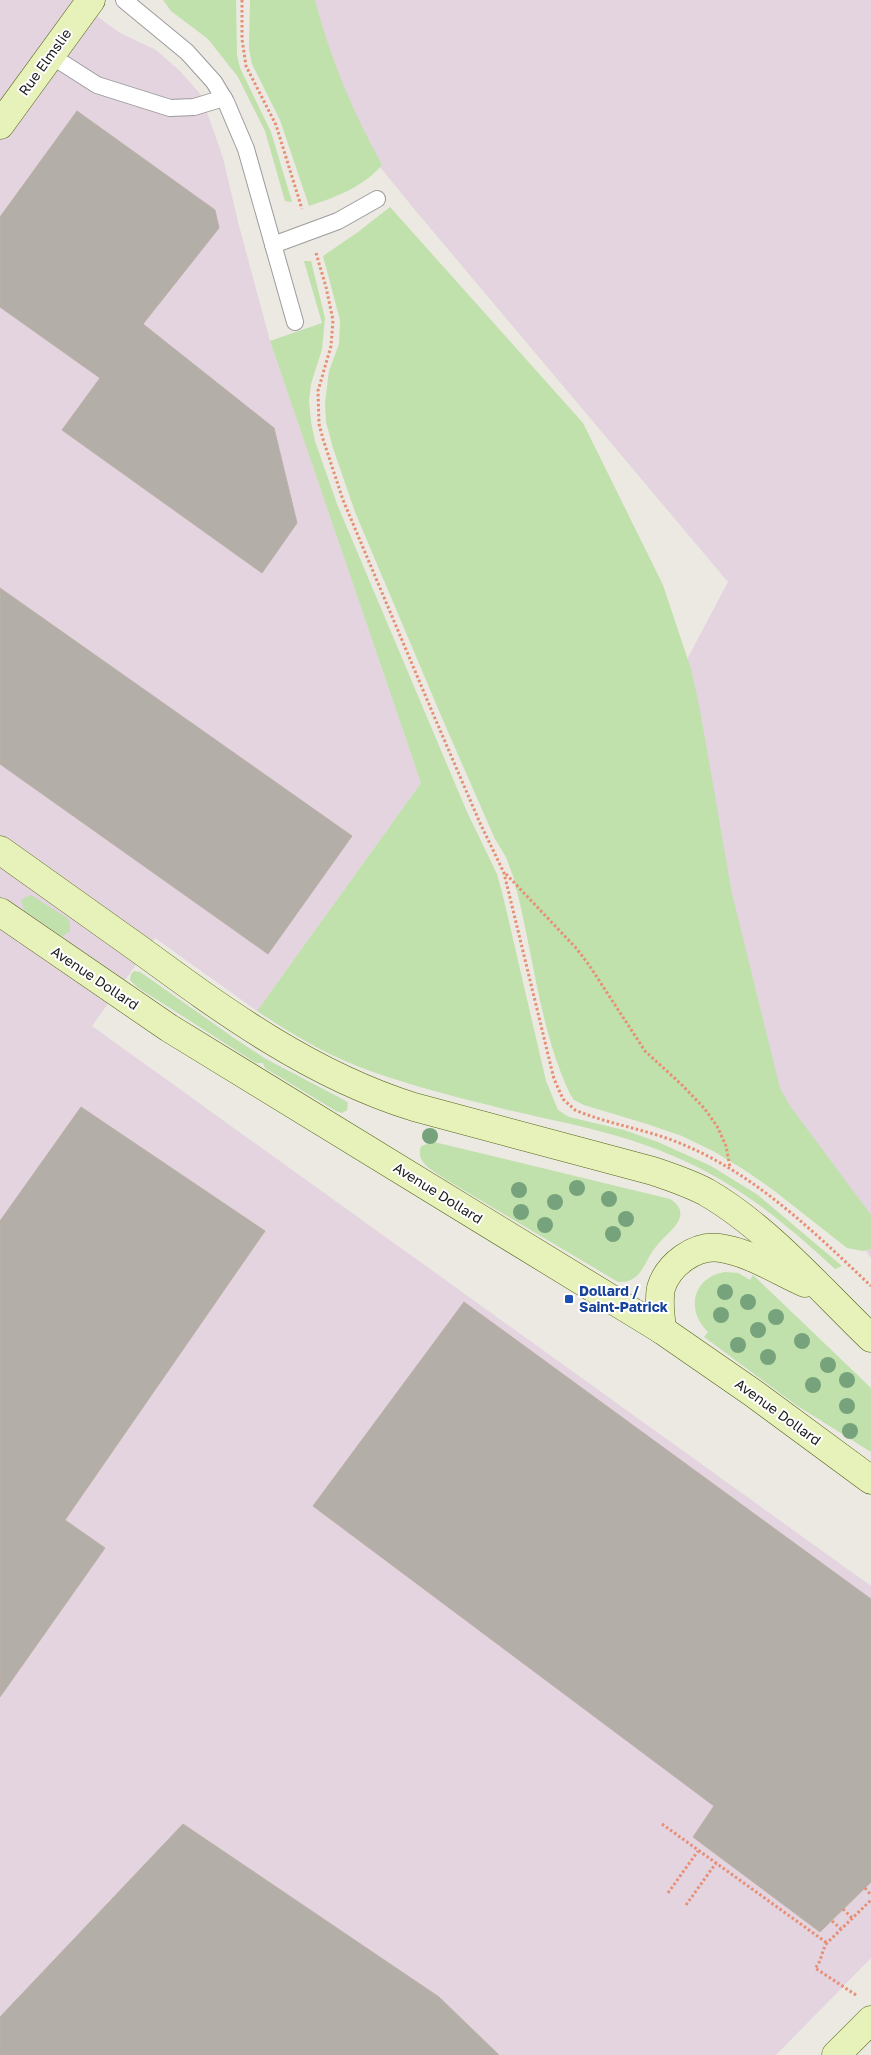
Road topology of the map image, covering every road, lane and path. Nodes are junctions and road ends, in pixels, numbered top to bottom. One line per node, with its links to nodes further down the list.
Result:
1 (91, 0): 4 (main road, Rue Elmslie)
2 (124, 0): 5 (lane)
3 (242, 0): 8 (path)
4 (50, 55): 5 (lane); 6 (main road, Rue Elmslie)
5 (224, 98): 9 (lane)
6 (0, 125)
7 (377, 198): 9 (lane)
8 (301, 205)
9 (273, 244): 11 (lane)
10 (316, 256): 13 (path)
11 (295, 322)
12 (0, 850): 19 (main road)
13 (504, 872): 15 (path); 16 (path)
14 (0, 912): 20 (main road, Avenue Dollard)
15 (563, 1099)
16 (730, 1168)
17 (851, 1267): 18 (path)
18 (871, 1286)
19 (822, 1291): 20 (main road); 21 (main road)
20 (662, 1330): 22 (main road, Avenue Dollard)
21 (871, 1338)
22 (871, 1480)
23 (662, 1824): 24 (path)
24 (698, 1851): 25 (path); 27 (path)
25 (716, 1863): 30 (path); 35 (path)
26 (865, 1888): 28 (path)
27 (668, 1893)
28 (871, 1895)
29 (871, 1900): 32 (path)
30 (686, 1905)
31 (843, 1909): 32 (path)
32 (852, 1918): 34 (path)
33 (832, 1921): 34 (path)
34 (841, 1930): 35 (path)
35 (827, 1943): 36 (path)
36 (850, 1990)
37 (871, 2020): 38 (main road)
38 (836, 2055)

